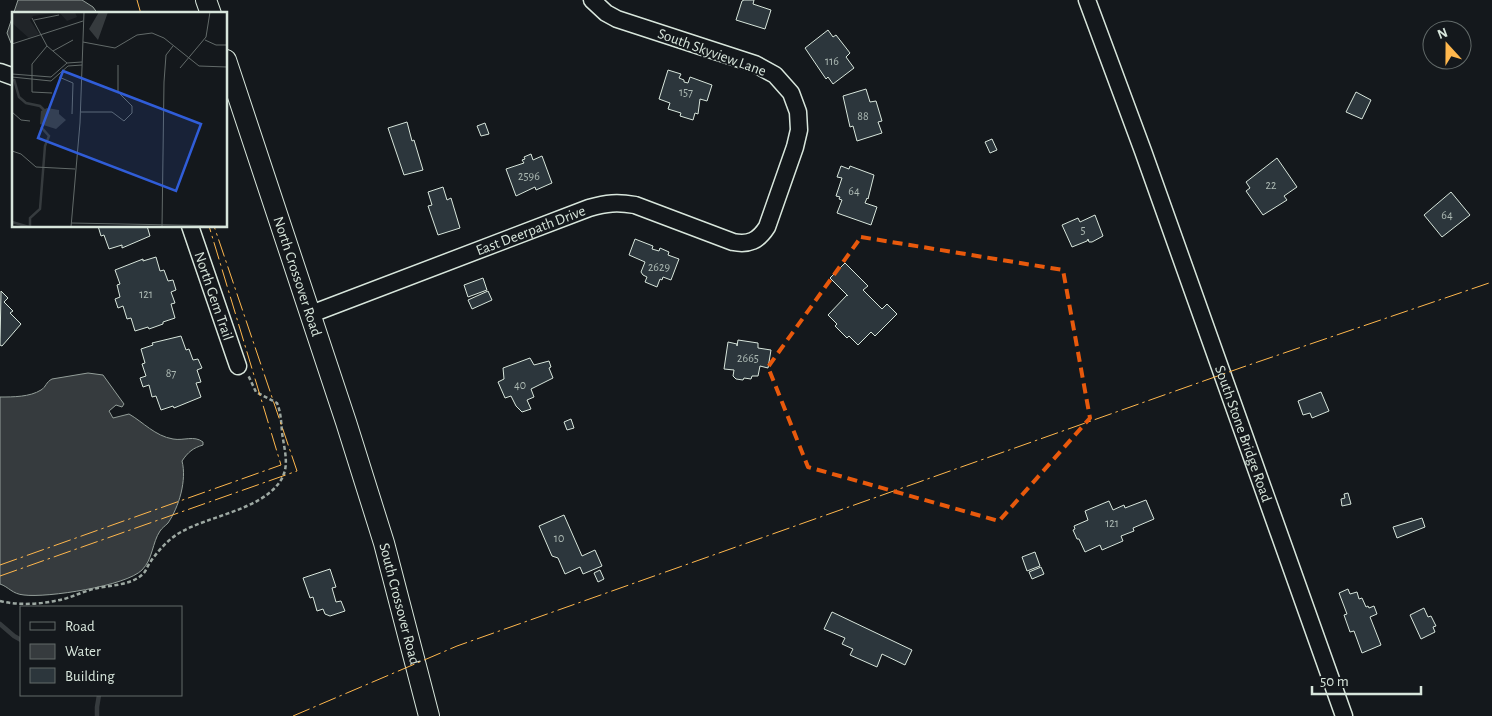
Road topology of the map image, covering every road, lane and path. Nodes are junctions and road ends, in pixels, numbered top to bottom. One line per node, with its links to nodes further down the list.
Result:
1 (206, 0): 4 (main road)
2 (592, 0): 7 (street, South Skyview Lane)
3 (1087, 0): 13 (street, South Stone Bridge Road)
4 (210, 12)
5 (228, 66): 8 (main road, North Crossover Road)
6 (191, 228): 9 (street, North Gem Trail)
7 (753, 242): 8 (street, East Deerpath Drive)
8 (311, 314): 10 (main road, North Crossover Road)
9 (238, 366): 11 (path)
10 (369, 494): 12 (main road, South Crossover Road)
11 (0, 601)
12 (429, 716)
13 (1344, 716)

